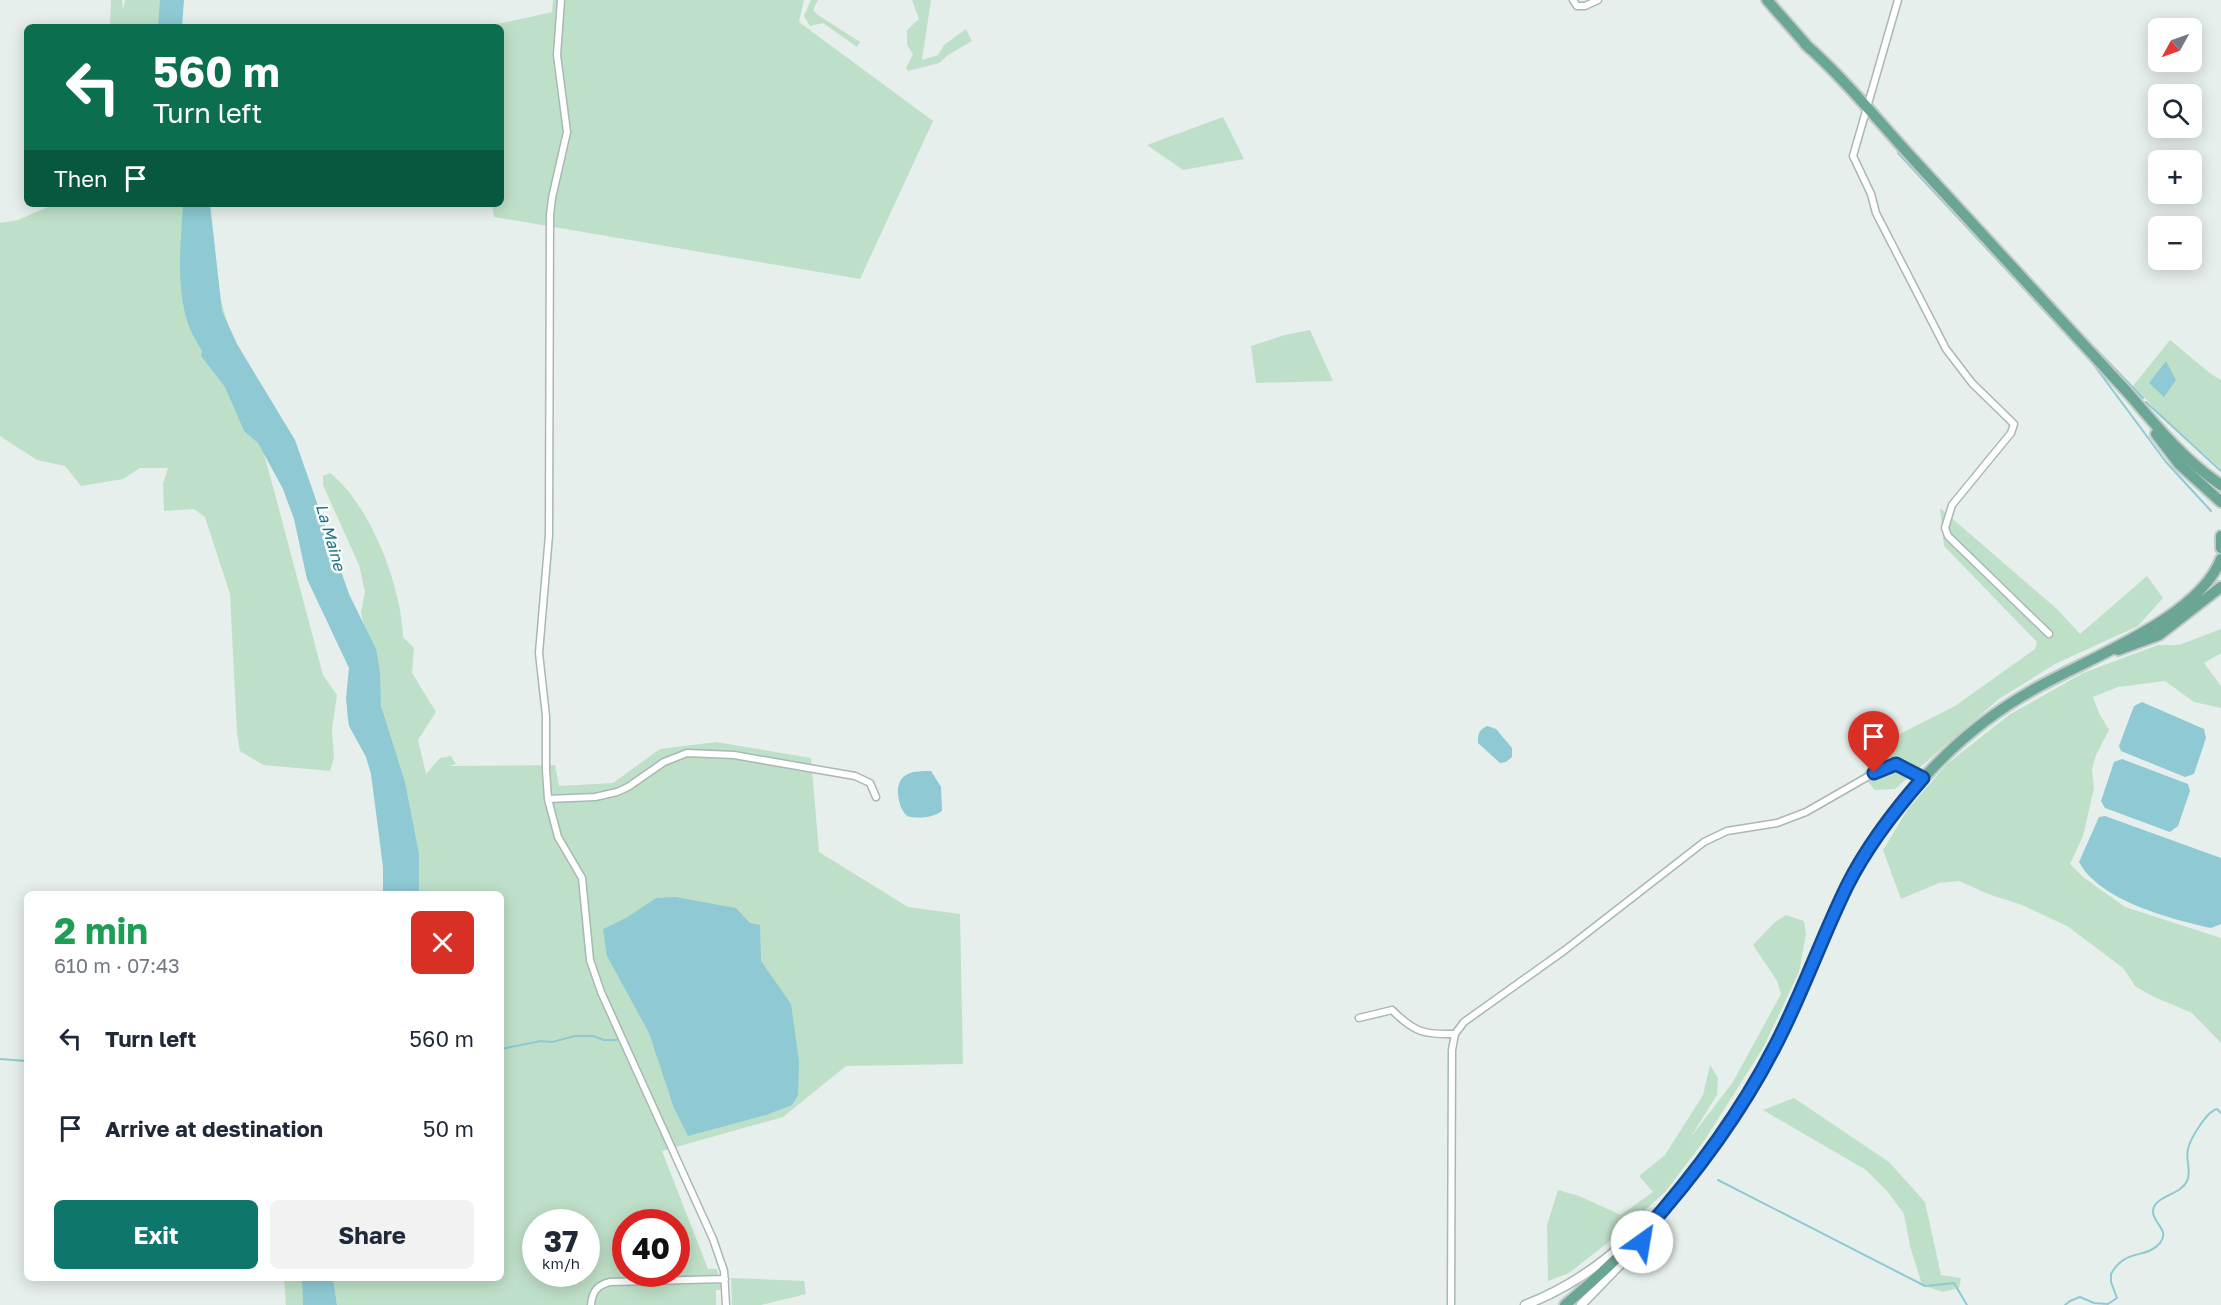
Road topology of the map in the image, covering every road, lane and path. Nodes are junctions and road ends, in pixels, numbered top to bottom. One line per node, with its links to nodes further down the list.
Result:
1 (561, 0): 20 (street)
2 (1573, 0): 3 (street)
3 (1598, 0)
4 (1761, 0): 7 (main road)
5 (1767, 0): 7 (main road)
6 (1898, 0): 8 (street)
7 (1791, 29): 8 (main road)
8 (1868, 111): 9 (main road); 16 (street)
9 (2129, 394): 10 (main road); 11 (main road)
10 (2221, 485)
11 (2221, 502)
12 (2221, 536): 13 (main road)
13 (2221, 548)
14 (2221, 559): 17 (main road)
15 (2221, 587): 17 (main road)
16 (2049, 634)
17 (2081, 663): 18 (main road)
18 (1923, 778): 22 (street); 23 (main road)
19 (876, 797): 20 (street)
20 (548, 799): 25 (street)
21 (1359, 1018): 22 (street)
22 (1455, 1034): 28 (street)
23 (1655, 1220): 24 (main road); 29 (street)
24 (1643, 1233): 30 (main road); 31 (street)
25 (725, 1279): 26 (street); 27 (street)
26 (591, 1305)
27 (726, 1305)
28 (1451, 1305)
29 (1525, 1305)
30 (1564, 1305)
31 (1581, 1305)

